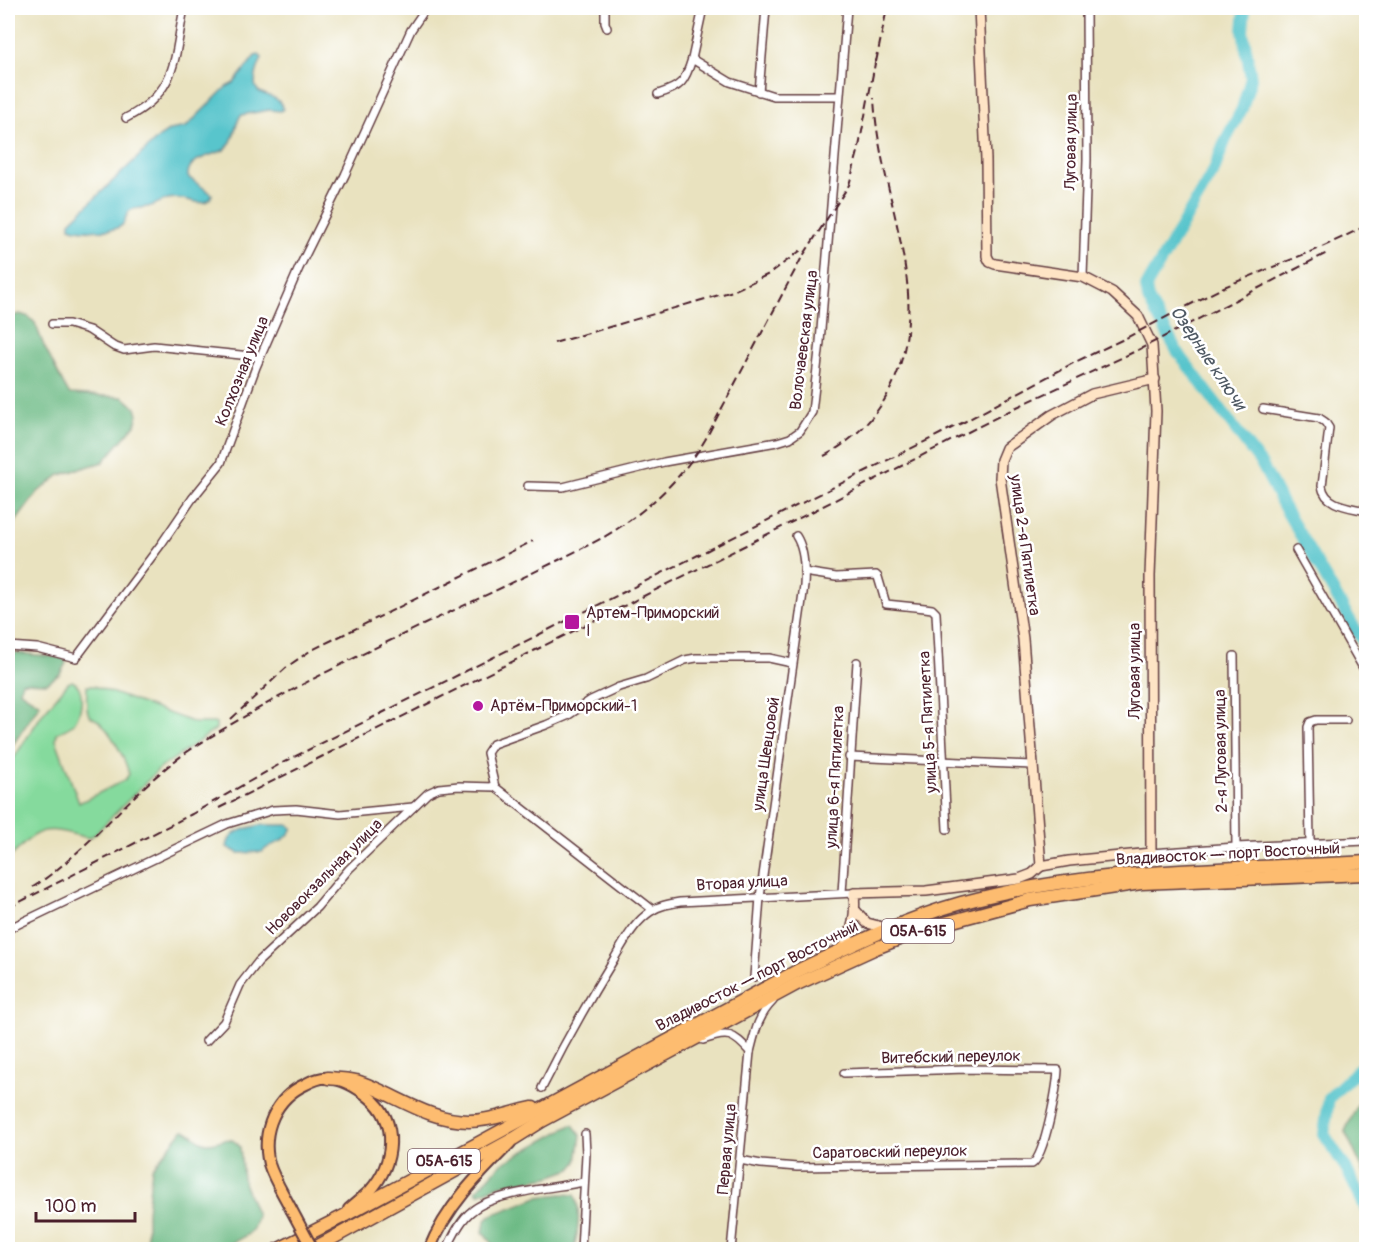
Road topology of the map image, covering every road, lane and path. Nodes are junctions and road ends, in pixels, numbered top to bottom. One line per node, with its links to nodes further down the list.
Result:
1 (184, 8): 14 (street)
2 (426, 8): 17 (street, Колхозная улица)
3 (605, 8): 9 (street)
4 (703, 8): 10 (street)
5 (766, 8): 11 (street)
6 (847, 8): 13 (street, Волочаевская улица)
7 (979, 8): 15 (main road)
8 (1086, 8): 15 (street, Луговая улица)
9 (607, 28)
10 (692, 59): 11 (street); 12 (street)
11 (759, 92): 13 (street)
12 (658, 94)
13 (839, 96): 20 (street, Волочаевская улица)
14 (126, 118)
15 (1083, 277): 18 (main road)
16 (52, 324): 17 (street)
17 (260, 357): 25 (street, Колхозная улица)
18 (1155, 379): 33 (main road, улица 2-я Пятилетка); 40 (main road, Луговая улица)
19 (1263, 409): 21 (street)
20 (528, 486)
21 (1366, 511)
22 (796, 536): 24 (street, улица Шевцовой)
23 (1296, 550): 29 (street)
24 (804, 572): 28 (street, улица Шевцовой); 32 (street, улица 5-я Пятилетка)
25 (8, 646)
26 (1234, 656): 39 (street, 2-я Луговая улица)
27 (857, 662): 31 (street, улица 6-я Пятилетка)
28 (792, 663): 34 (street); 46 (street, улица Шевцовой)
29 (1366, 673)
30 (1346, 720): 38 (street)
31 (849, 757): 32 (street); 44 (street, улица 6-я Пятилетка)
32 (944, 763): 33 (street); 36 (street, улица 5-я Пятилетка)
33 (1032, 765): 42 (main road, улица 2-я Пятилетка)
34 (495, 787): 35 (street, Нововокзальная улица); 47 (street)
35 (413, 807): 49 (street); 54 (street, Нововокзальная улица)
36 (947, 829)
37 (1366, 841): 38 (street)
38 (1310, 843): 39 (street)
39 (1236, 847): 40 (street)
40 (1151, 854): 42 (main road)
41 (1366, 862): 50 (highway, Владивосток — порт Восточный / 05А-615)
42 (1041, 866): 45 (main road, Вторая улица)
43 (1366, 874): 53 (highway, Владивосток — порт Восточный / 05А-615)
44 (842, 893): 45 (street, Вторая улица); 46 (street, Вторая улица)
45 (854, 893): 48 (main road)
46 (760, 897): 47 (street, Вторая улица); 52 (street, улица Шевцовой)
47 (653, 910): 59 (street, Вторая улица)
48 (856, 911): 50 (main road); 51 (main road)
49 (8, 929)
50 (890, 929): 51 (highway, Владивосток — порт Восточный / 05А-615)
51 (843, 949): 60 (highway, Владивосток — порт Восточный / 05А-615)
52 (754, 977)
53 (778, 996): 55 (highway, Владивосток — порт Восточный / 05А-615); 56 (street, Первая улица)
54 (206, 1041)
55 (679, 1047): 56 (street); 62 (highway, Владивосток — порт Восточный / 05А-615)
56 (750, 1052): 64 (street, Первая улица)
57 (844, 1072): 63 (street, Витебский переулок)
58 (328, 1078): 60 (highway); 66 (main road); 68 (main road, bridge)
59 (542, 1088)
60 (548, 1105): 66 (highway, Владивосток — порт Восточный / 05А-615)
61 (585, 1134): 65 (street)
62 (515, 1138): 68 (highway, Владивосток — порт Восточный / 05А-615); 69 (main road)
63 (1039, 1158): 64 (street, Саратовский переулок)
64 (740, 1160): 72 (street, Первая улица)
65 (584, 1182): 70 (street); 71 (street)
66 (340, 1218): 67 (highway, Владивосток — порт Восточный / 05А-615)
67 (277, 1250)
68 (312, 1250)
69 (429, 1250)
70 (446, 1250)
71 (580, 1250)
72 (731, 1250)

